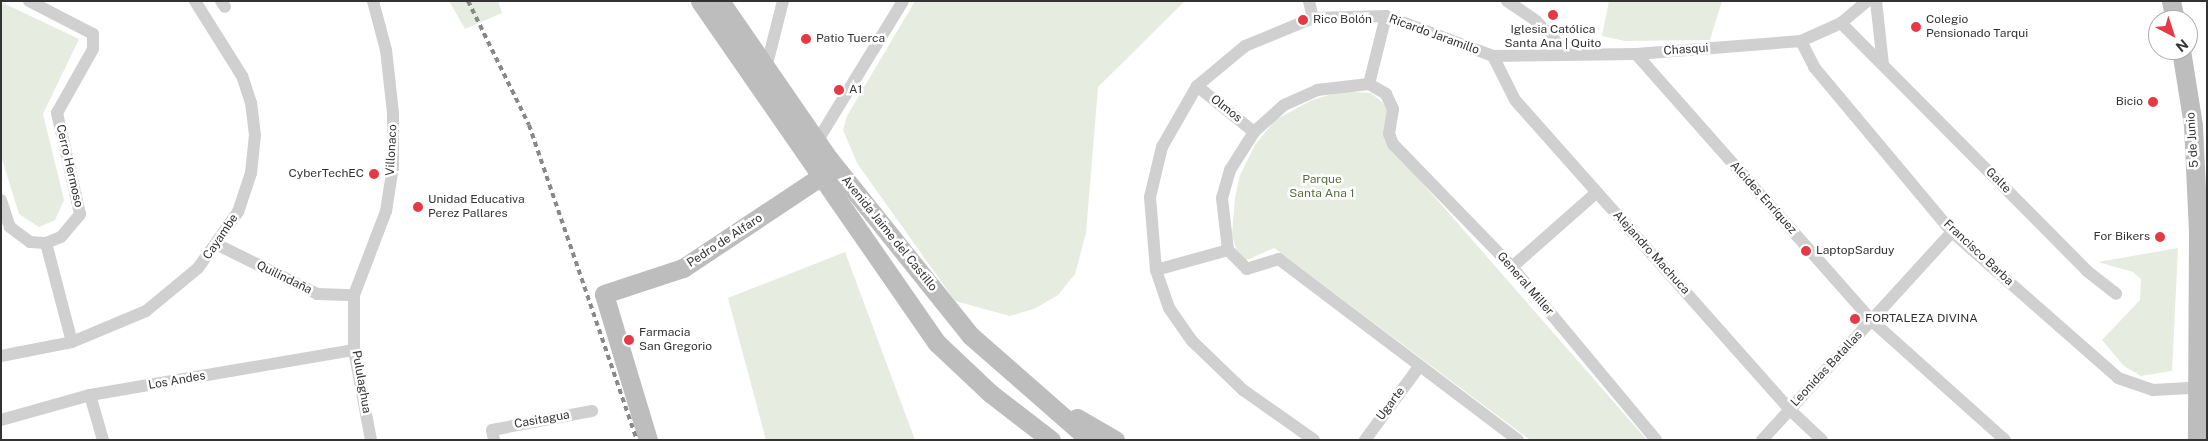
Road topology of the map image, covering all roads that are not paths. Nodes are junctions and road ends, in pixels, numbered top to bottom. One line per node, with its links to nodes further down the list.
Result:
1 (28, 1): 31 (street, Cerro Hermoso)
2 (195, 1): 32 (street, Cayambe)
3 (373, 1): 37 (street, Villonaco)
4 (700, 1): 21 (main road, Avenida Jaime del Castillo)
5 (720, 1): 21 (main road, Avenida Jaime del Castillo)
6 (783, 1): 21 (street)
7 (903, 1): 25 (street)
8 (1309, 1): 13 (street)
9 (1507, 1): 16 (street)
10 (1867, 1): 14 (street, Chasqui)
11 (1876, 1): 20 (street)
12 (1386, 16): 13 (street, Ricardo Jaramillo); 18 (street, Ricardo Jaramillo); 22 (street)
13 (1313, 18): 23 (street, Ricardo Jaramillo)
14 (1841, 23): 15 (street, Chasqui); 20 (street, Galte)
15 (1801, 41): 17 (street, Chasqui); 30 (street, Francisco Barba)
16 (1566, 52): 17 (street, Chasqui); 18 (street, Chasqui)
17 (1636, 54): 38 (street, Alcides Enríquez)
18 (1493, 56): 28 (street, Alejandro Machuca)
19 (2183, 60): 43 (main road, 5 de Junio)
20 (1882, 64): 36 (street, Galte)
21 (761, 75): 25 (main road, Avenida Jaime del Castillo); 26 (main road, Avenida Jaime del Castillo)
22 (1369, 84): 24 (street); 34 (street, General Miller)
23 (1197, 86): 24 (street, Olmos); 35 (street, Ricardo Jaramillo)
24 (1254, 132): 33 (street)
25 (819, 142): 26 (street); 27 (main road, Avenida Jaime del Castillo)
26 (806, 156): 27 (main road, Avenida Jaime del Castillo)
27 (828, 172): 45 (main road, Avenida Jaime del Castillo); 52 (main road, Pedro de Alfaro); 53 (main road, Avenida Jaime del Castillo)
28 (1597, 192): 34 (street); 46 (street, Alejandro Machuca)
29 (1, 200): 31 (street)
30 (1952, 232): 38 (street, Leonidas Batallas); 43 (street, Francisco Barba)
31 (46, 243): 39 (street)
32 (218, 245): 37 (street, Quilindaña); 39 (street, Cayambe)
33 (1228, 250): 35 (street); 42 (street)
34 (1512, 267): 59 (street, General Miller)
35 (1156, 270): 56 (street, Ricardo Jaramillo)
36 (2116, 294)
37 (354, 295): 40 (street, Pululaghua)
38 (1872, 321): 46 (street, Leonidas Batallas); 62 (street, Alcides Enríquez)
39 (72, 342): 41 (street, Cayambe)
40 (354, 350): 44 (street, Los Andes); 51 (street, Pululaghua)
41 (1, 356)
42 (1418, 368): 57 (street, Ugarte); 58 (street)
43 (2202, 387): 63 (main road, 5 de Junio)
44 (90, 395): 48 (street, Los Andes); 50 (street)
45 (1046, 399): 54 (main road, Avenida Jaime del Castillo); 55 (main road)
46 (1790, 410): 60 (street, Leonidas Batallas); 61 (street, Alejandro Machuca)
47 (592, 411): 49 (street, Casitagua)
48 (1, 420)
49 (493, 435)
50 (103, 440)
51 (372, 440)
52 (648, 440)
53 (1051, 440)
54 (1090, 440)
55 (1115, 440)
56 (1314, 440)
57 (1365, 440)
58 (1518, 440)
59 (1656, 440)
60 (1762, 440)
61 (1822, 440)
62 (2005, 440)
63 (2197, 440)

